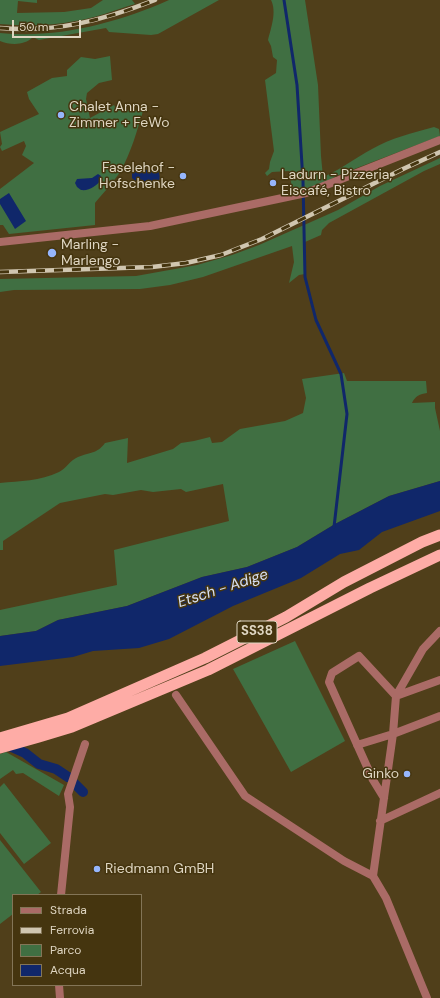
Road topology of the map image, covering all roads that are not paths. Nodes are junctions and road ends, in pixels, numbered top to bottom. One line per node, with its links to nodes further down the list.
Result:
1 (440, 140): 2 (street)
2 (0, 242)
3 (440, 535): 10 (highway, SS38)
4 (440, 555): 10 (highway, SS38)
5 (440, 631): 8 (street)
6 (440, 680): 8 (street)
7 (176, 695): 19 (street)
8 (396, 696): 11 (street); 14 (street)
9 (440, 716): 11 (street)
10 (70, 722): 12 (highway, SS38); 15 (highway, SS38)
11 (393, 734): 14 (street); 17 (street)
12 (0, 738)
13 (85, 744): 20 (street)
14 (357, 745): 17 (street)
15 (0, 748)
16 (440, 793): 18 (street)
17 (384, 798): 18 (street)
18 (380, 821): 19 (street)
19 (373, 876): 23 (street)
20 (61, 894)
21 (59, 986): 22 (street)
22 (60, 998)
23 (427, 998)

